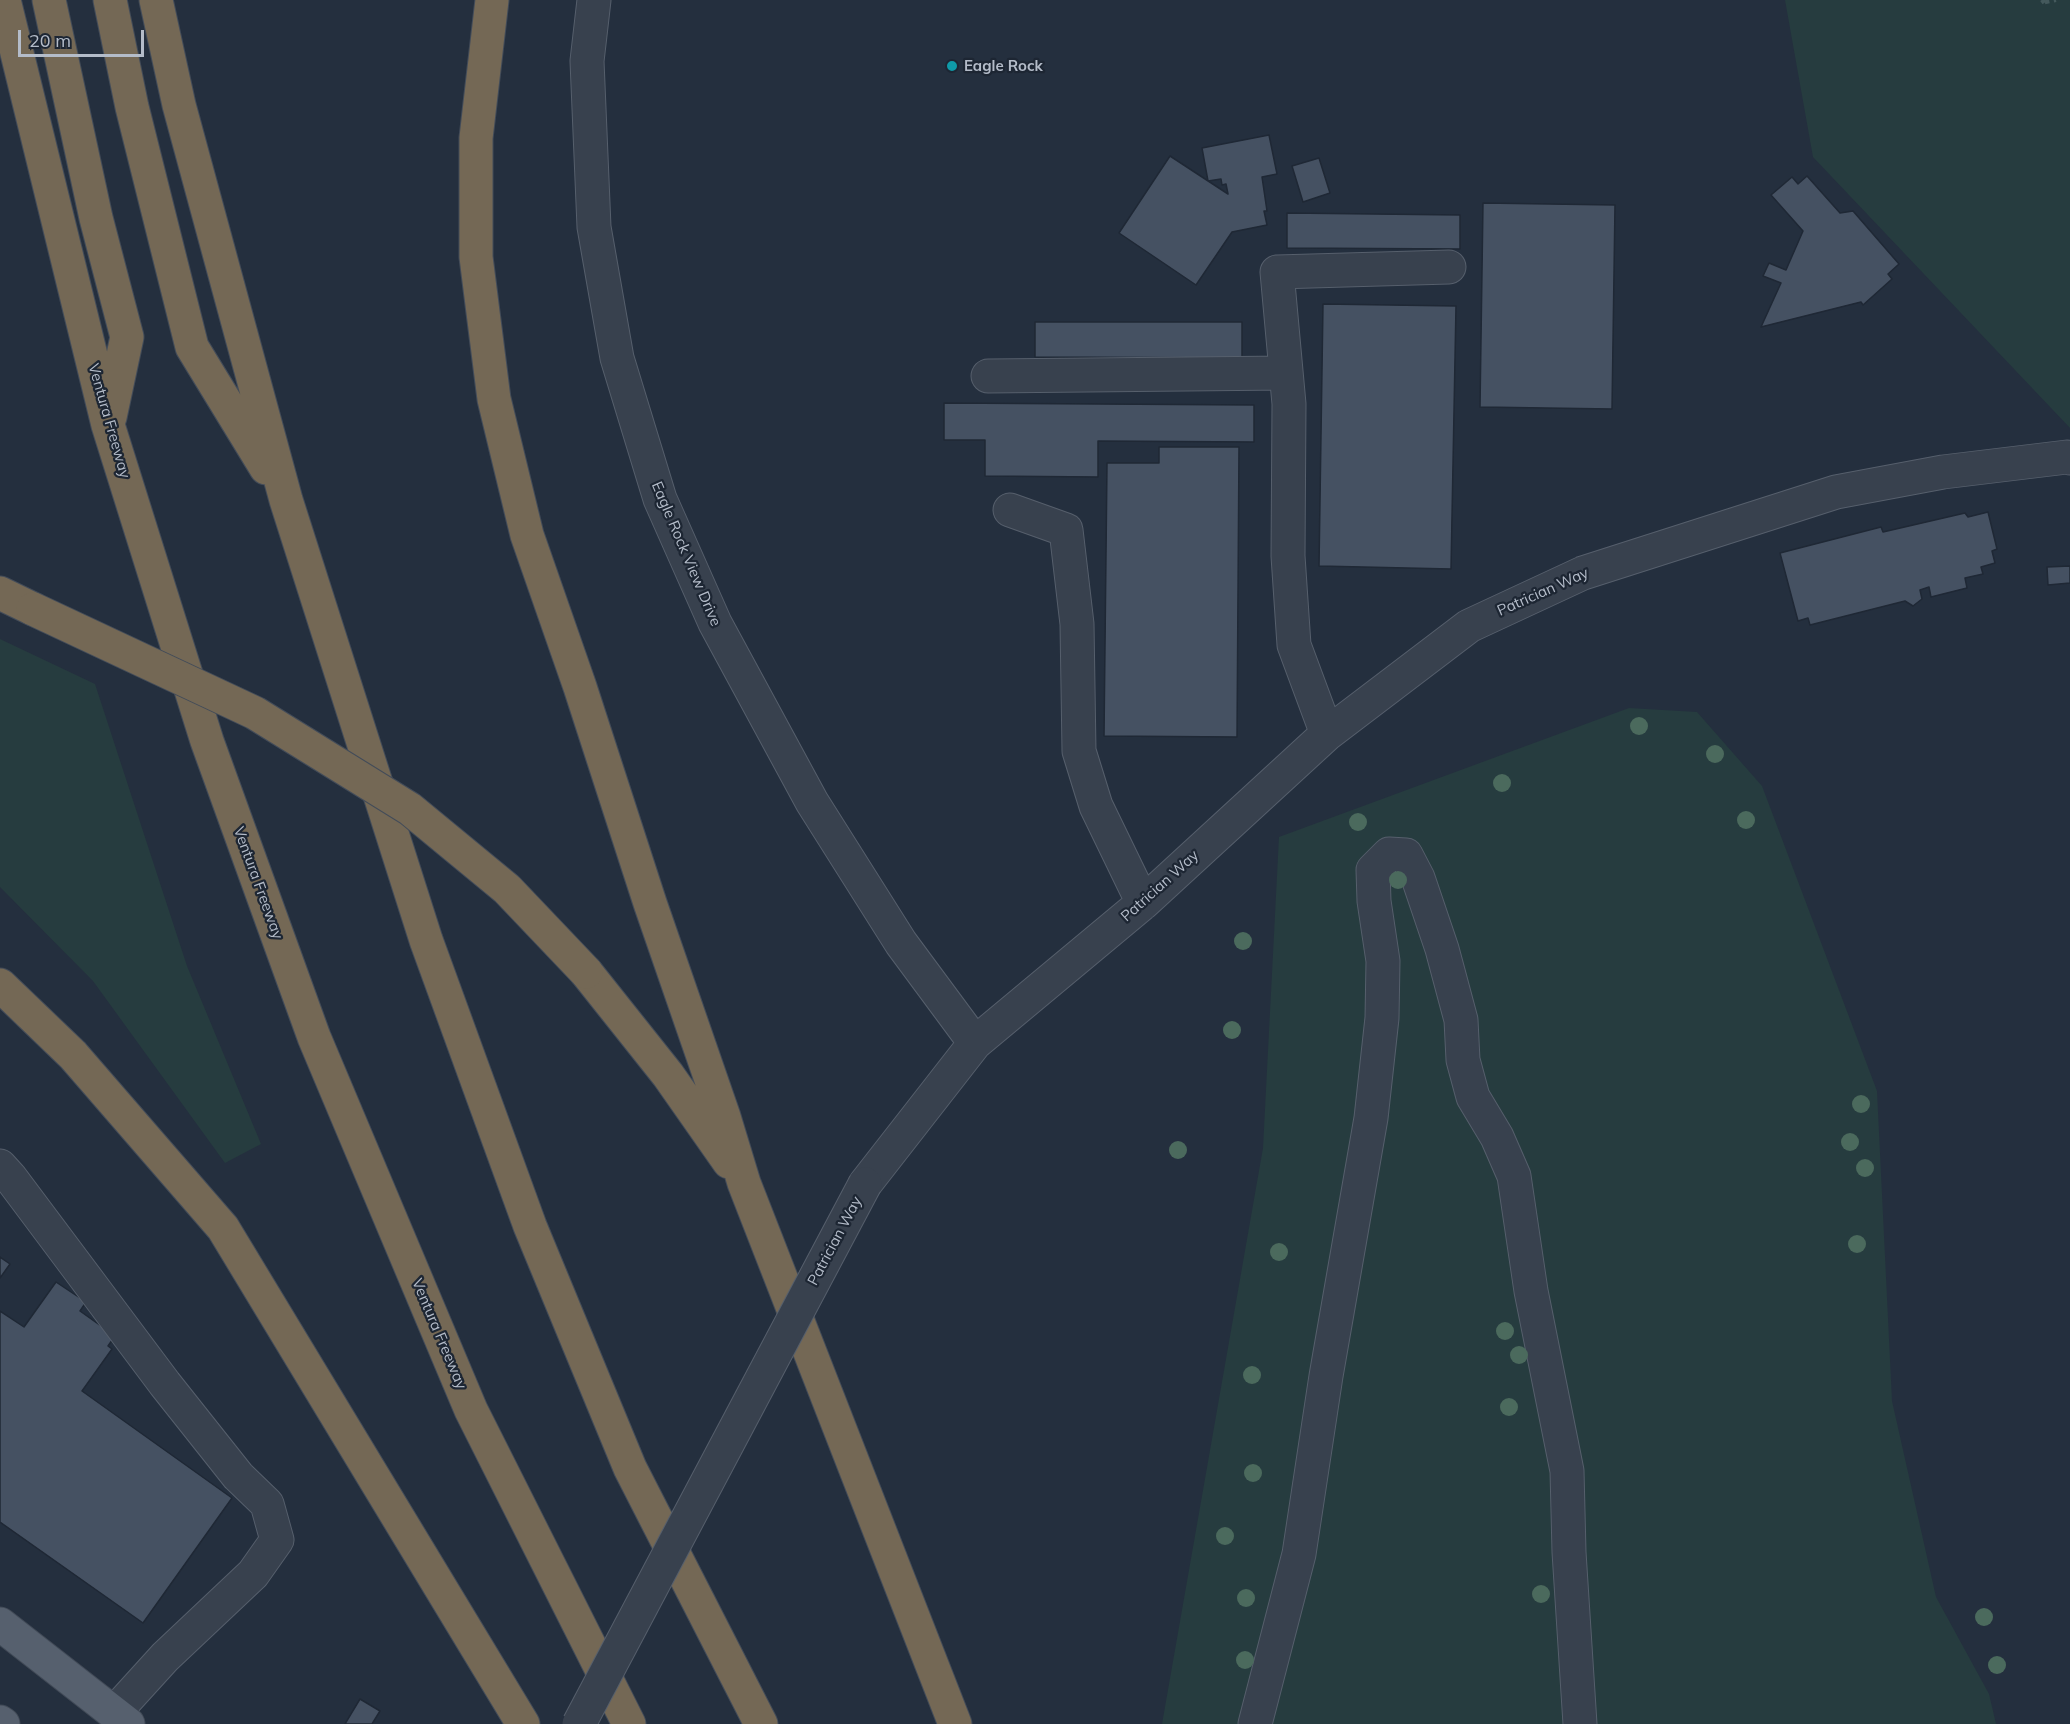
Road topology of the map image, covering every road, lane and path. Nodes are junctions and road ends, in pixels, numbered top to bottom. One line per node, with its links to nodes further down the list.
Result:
1 (4, 0): 12 (highway, Ventura Freeway)
2 (49, 0): 12 (highway)
3 (110, 0): 14 (highway)
4 (156, 0): 14 (highway)
5 (492, 0): 24 (highway)
6 (594, 0): 21 (street, Eagle Rock View Drive)
7 (2045, 0): 8 (path)
8 (2055, 0)
9 (1449, 267): 10 (street)
10 (1286, 373): 11 (street); 17 (street)
11 (988, 376)
12 (108, 425): 29 (highway, Ventura Freeway)
13 (2070, 458): 17 (street, Patrician Way)
14 (286, 500): 30 (highway)
15 (1010, 510): 18 (street)
16 (0, 593): 24 (highway, bridge)
17 (1327, 734): 18 (street, Patrician Way)
18 (1143, 903): 21 (street, Patrician Way)
19 (0, 975): 22 (highway)
20 (0, 985): 22 (highway)
21 (975, 1043): 28 (street, Patrician Way, bridge)
22 (73, 1056): 27 (highway)
23 (0, 1166): 26 (street)
24 (744, 1183): 31 (highway)
25 (0, 1624): 26 (main road)
26 (122, 1718)
27 (523, 1724)
28 (579, 1724)
29 (629, 1724)
30 (761, 1724)
31 (955, 1724)
32 (1255, 1724): 33 (street)
33 (1580, 1724)

